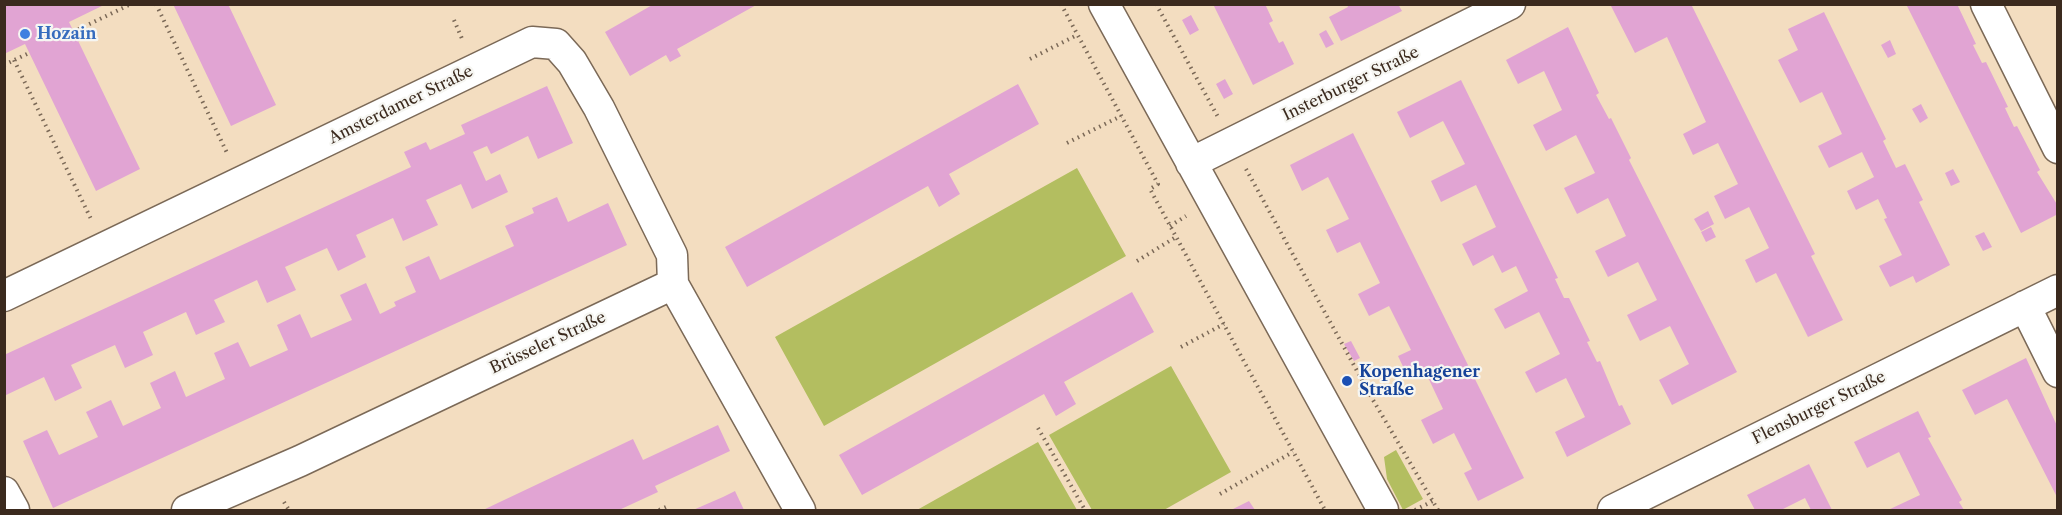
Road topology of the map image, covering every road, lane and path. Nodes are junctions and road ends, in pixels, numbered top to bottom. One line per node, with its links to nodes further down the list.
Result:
1 (131, 4): 8 (path)
2 (156, 4): 19 (path)
3 (1061, 4): 9 (path)
4 (1104, 4): 18 (street)
5 (1156, 4): 15 (path)
6 (1510, 4): 15 (street, Insterburger Straße)
7 (1986, 4): 17 (street)
8 (74, 32)
9 (1077, 35): 11 (path); 14 (path)
10 (29, 53): 12 (path)
11 (1030, 59)
12 (14, 60): 13 (path); 21 (path)
13 (4, 65)
14 (1121, 116): 16 (path); 20 (path)
15 (1231, 143): 18 (street, Insterburger Straße); 34 (path)
16 (1067, 144)
17 (2058, 148)
18 (1191, 163): 42 (street)
19 (241, 182): 21 (street, Amsterdamer Straße); 23 (street, Amsterdamer Straße)
20 (1176, 237): 22 (path); 27 (path)
21 (104, 248): 25 (street, Amsterdamer Straße)
22 (1137, 261)
23 (673, 284): 37 (street, Brüsseler Straße); 39 (street)
24 (2058, 290): 26 (street, Flensburger Straße)
25 (4, 296)
26 (2025, 306): 29 (street); 45 (street, Flensburger Straße)
27 (1224, 324): 28 (path); 31 (path)
28 (1181, 347)
29 (2058, 372)
30 (1038, 428): 40 (path)
31 (1293, 452): 33 (path); 41 (path)
32 (4, 492): 36 (street)
33 (1220, 494)
34 (1432, 501): 43 (path); 44 (path)
35 (666, 507): 38 (path)
36 (14, 510)
37 (187, 510)
38 (659, 510)
39 (800, 510)
40 (1085, 510)
41 (1325, 510)
42 (1383, 510)
43 (1415, 510)
44 (1438, 510)
45 (1613, 510)

